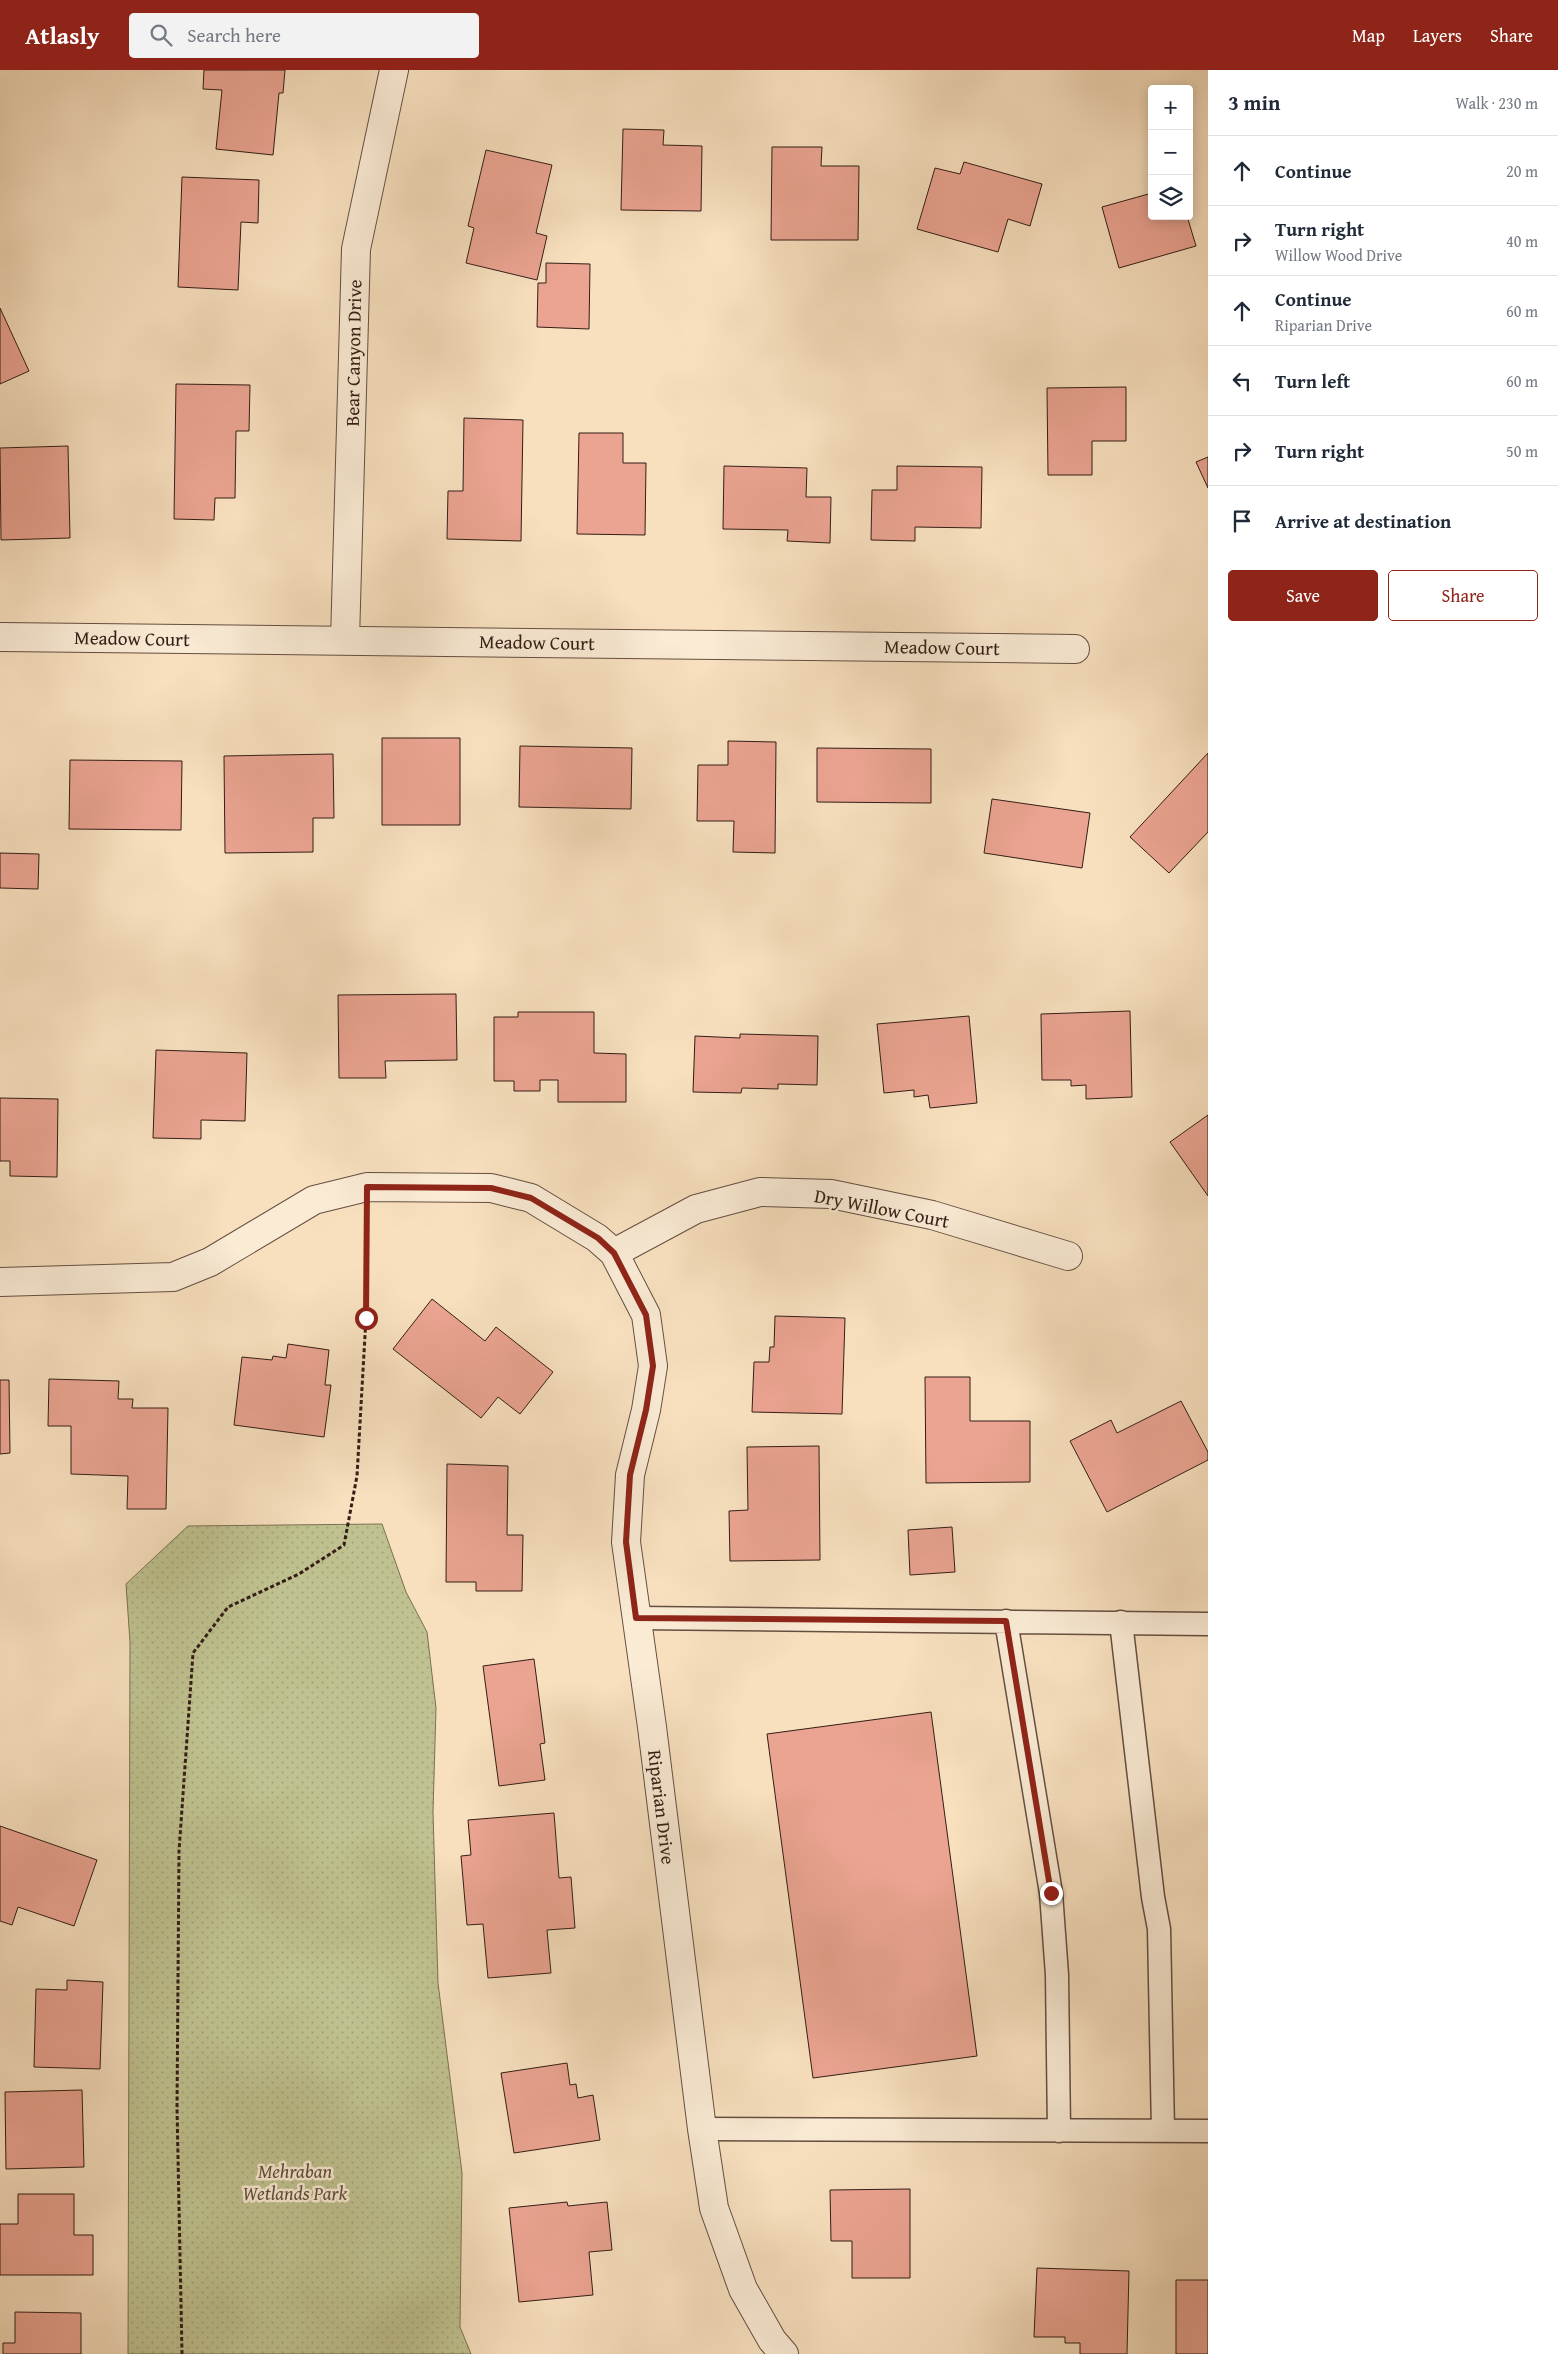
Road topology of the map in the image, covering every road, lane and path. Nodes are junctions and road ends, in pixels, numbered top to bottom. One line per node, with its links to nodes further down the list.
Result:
1 (394, 70): 3 (street, Bear Canyon Drive)
2 (0, 637): 3 (street, Meadow Court)
3 (345, 640): 4 (street, Meadow Court)
4 (1075, 648)
5 (367, 1187): 6 (street); 8 (street); 17 (path)
6 (614, 1253): 7 (street, Dry Willow Court); 9 (street, Riparian Drive)
7 (1068, 1256)
8 (0, 1282)
9 (636, 1618): 10 (lane); 13 (street, Riparian Drive)
10 (1006, 1621): 11 (lane); 14 (lane)
11 (1121, 1622): 12 (lane); 15 (lane)
12 (1208, 1624)
13 (702, 2129): 14 (lane); 18 (street, Riparian Drive)
14 (1059, 2131): 15 (lane)
15 (1163, 2132): 16 (lane)
16 (1208, 2132)
17 (182, 2354)
18 (784, 2354)

